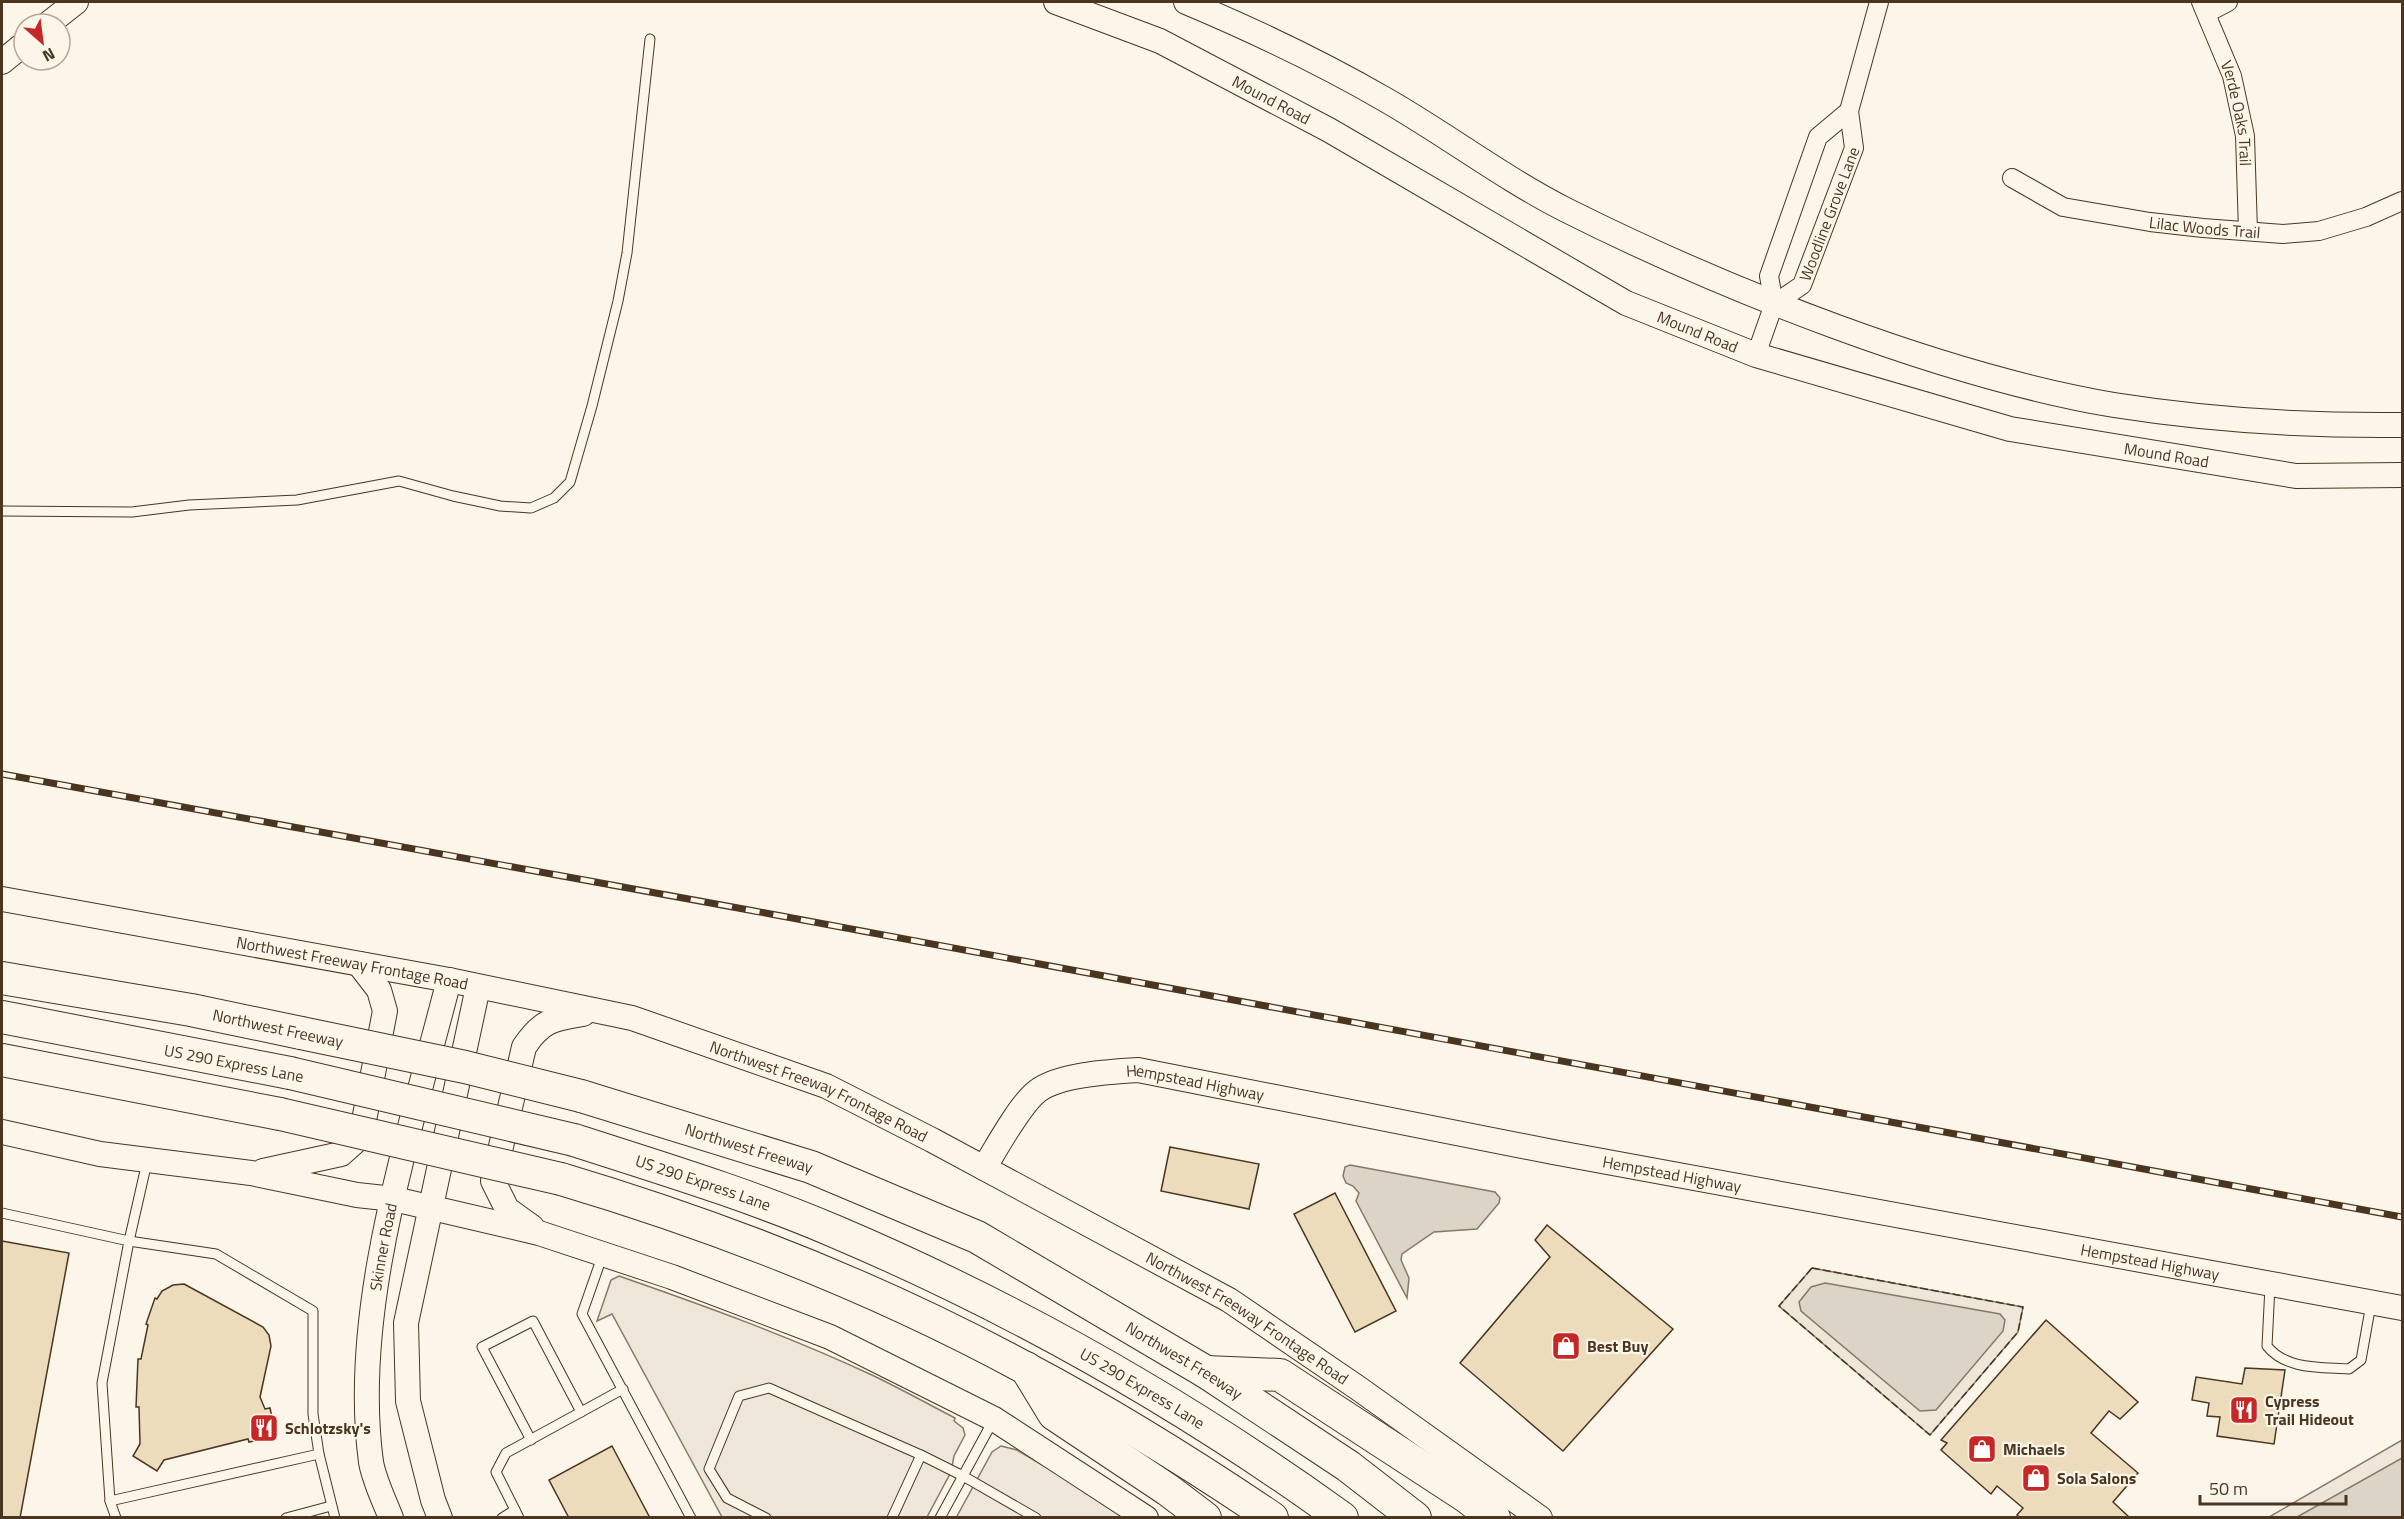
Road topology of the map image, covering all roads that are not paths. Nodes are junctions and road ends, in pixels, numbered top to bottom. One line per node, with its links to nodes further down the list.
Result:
1 (76, 2): 7 (street)
2 (1056, 2): 14 (street, Mound Road)
3 (1186, 2): 13 (street)
4 (1879, 2): 9 (street, Woodline Grove Lane)
5 (2228, 2): 6 (street)
6 (2204, 7): 12 (street, Verde Oaks Trail)
7 (63, 12)
8 (650, 39): 17 (lane)
9 (1849, 111): 13 (street, Woodline Grove Lane); 13 (street, Woodline Grove Lane)
10 (2012, 178): 12 (street, Lilac Woods Trail)
11 (2403, 201): 12 (street, Lilac Woods Trail)
12 (2248, 231)
13 (1774, 304): 14 (street, Woodline Grove Lane); 15 (street)
14 (1756, 355): 16 (street, Mound Road)
15 (2403, 425)
16 (2403, 475)
17 (2, 511)
18 (2, 899): 19 (street, Northwest Freeway Frontage Road)
19 (359, 964): 21 (street, Northwest Freeway Frontage Road); 29 (street)
20 (2, 978): 40 (highway, Northwest Freeway, bridge)
21 (449, 980): 22 (street, Northwest Freeway Frontage Road); 30 (street, Skinner Road)
22 (478, 987): 23 (street, Northwest Freeway Frontage Road); 31 (street)
23 (597, 1012): 28 (street, Northwest Freeway Frontage Road); 33 (street)
24 (2, 1017): 65 (highway, US 290 Express Lane, bridge)
25 (2, 1060): 39 (highway, bridge)
26 (2, 1132): 27 (street)
27 (147, 1160): 29 (street); 34 (lane)
28 (984, 1168): 36 (street, Hempstead Highway); 68 (street, Northwest Freeway Frontage Road)
29 (251, 1173): 30 (street)
30 (394, 1199): 31 (street); 54 (street, Skinner Road)
31 (432, 1208): 33 (street); 55 (street)
32 (2, 1213): 34 (lane)
33 (539, 1233): 35 (street)
34 (129, 1241): 45 (lane); 48 (lane)
35 (603, 1254): 41 (lane); 43 (street)
36 (2270, 1283): 37 (street, Hempstead Highway); 37 (lane)
37 (2371, 1302): 38 (street, Hempstead Highway)
38 (2403, 1308)
39 (1026, 1368): 63 (highway); 64 (highway)
40 (1206, 1371): 66 (highway, Northwest Freeway); 67 (highway)
41 (622, 1389): 42 (lane); 57 (lane)
42 (581, 1412): 44 (lane); 44 (lane)
43 (994, 1419): 47 (lane); 62 (street)
44 (531, 1440): 50 (lane)
45 (319, 1454): 48 (lane); 49 (lane)
46 (921, 1455): 47 (lane); 58 (lane); 59 (lane)
47 (963, 1476): 60 (lane); 61 (lane)
48 (110, 1501): 51 (lane)
49 (331, 1506): 52 (lane); 53 (lane)
50 (517, 1514): 56 (lane)
51 (115, 1517)
52 (286, 1518)
53 (335, 1518)
54 (391, 1518)
55 (440, 1518)
56 (502, 1518)
57 (691, 1518)
58 (765, 1518)
59 (892, 1518)
60 (940, 1518)
61 (1036, 1518)
62 (1146, 1518)
63 (1204, 1518)
64 (1272, 1518)
65 (1342, 1518)
66 (1415, 1518)
67 (1494, 1518)
68 (1540, 1518)

